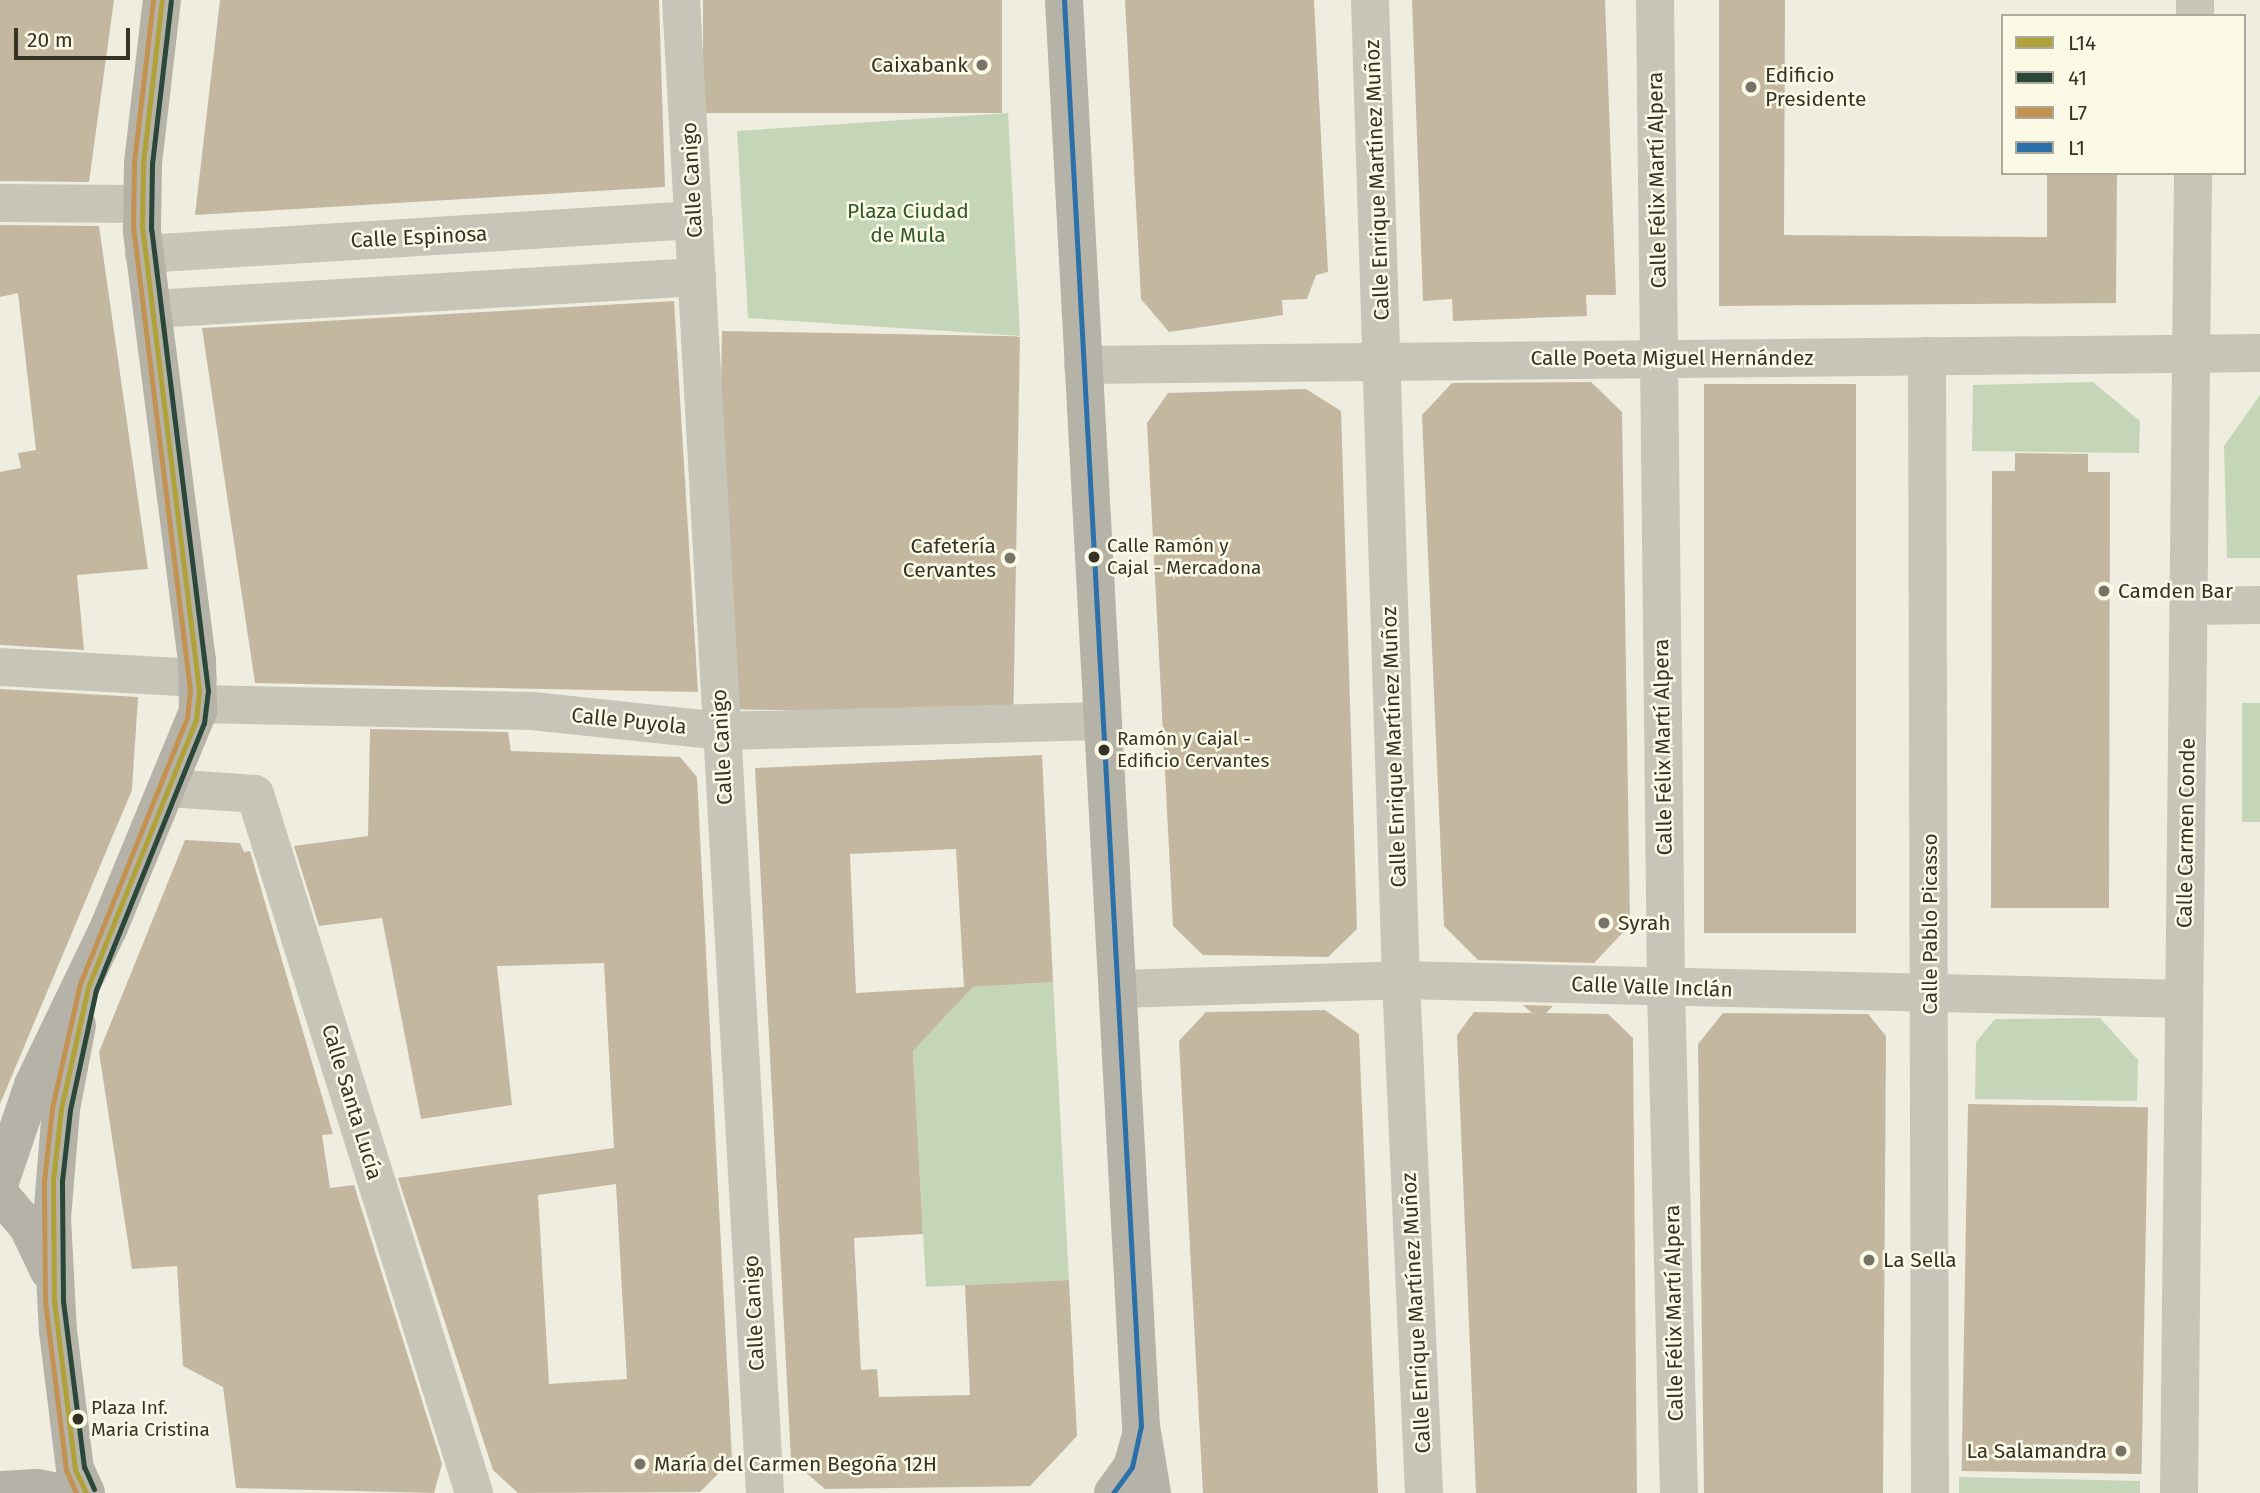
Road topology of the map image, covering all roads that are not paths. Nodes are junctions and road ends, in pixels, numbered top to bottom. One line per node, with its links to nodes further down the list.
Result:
1 (162, 0): 8 (main road)
2 (681, 0): 9 (street, Calle Canigo)
3 (1064, 0): 18 (main road)
4 (1370, 0): 17 (street, Calle Enrique Martínez Muñoz)
5 (1655, 0): 16 (street, Calle Félix Martí Alpera)
6 (2193, 175): 13 (street, Calle Carmen Conde)
7 (0, 203): 8 (street)
8 (141, 204): 10 (main road)
9 (694, 220): 10 (street, Calle Espinosa); 11 (street, Calle Canigo)
10 (144, 254): 12 (main road)
11 (697, 277): 12 (street); 24 (street, Calle Canigo)
12 (152, 309): 22 (main road)
13 (2191, 353): 14 (street, Calle Poeta Miguel Hernández); 15 (street, Calle Poeta Miguel Hernández); 20 (street, Calle Carmen Conde)
14 (2260, 353)
15 (1927, 356): 16 (street, Calle Poeta Miguel Hernández); 30 (street, Calle Pablo Picasso)
16 (1659, 358): 17 (street, Calle Poeta Miguel Hernández); 28 (street, Calle Félix Martí Alpera)
17 (1384, 360): 18 (street, Calle Poeta Miguel Hernández); 27 (street, Calle Enrique Martínez Muñoz)
18 (1083, 365): 23 (main road)
19 (2260, 605): 20 (street)
20 (2189, 606): 31 (street, Calle Carmen Conde)
21 (0, 667): 22 (street, Calle Puyola)
22 (198, 691): 24 (street, Calle Puyola); 25 (main road)
23 (1101, 721): 24 (street, Calle Puyola); 29 (main road)
24 (721, 731): 40 (street, Calle Canigo)
25 (168, 788): 26 (main road); 39 (street, Calle Santa Lucía)
26 (109, 927): 32 (main road); 34 (main road)
27 (1401, 980): 28 (street, Calle Valle Inclán); 29 (street, Calle Valle Inclán); 43 (street, Calle Enrique Martínez Muñoz)
28 (1666, 988): 30 (street, Calle Valle Inclán); 44 (street, Calle Félix Martí Alpera)
29 (1119, 989): 35 (main road)
30 (1931, 995): 31 (street, Calle Valle Inclán); 45 (street, Calle Pablo Picasso)
31 (2184, 999): 46 (street, Calle Carmen Conde)
32 (0, 1182)
33 (0, 1194): 34 (main road)
34 (54, 1301): 38 (main road)
35 (1142, 1426): 41 (main road); 42 (main road)
36 (0, 1490): 37 (main road)
37 (62, 1493)
38 (86, 1493)
39 (474, 1493)
40 (765, 1493)
41 (1113, 1493)
42 (1152, 1493)
43 (1424, 1493)
44 (1679, 1493)
45 (1930, 1493)
46 (2179, 1493)

